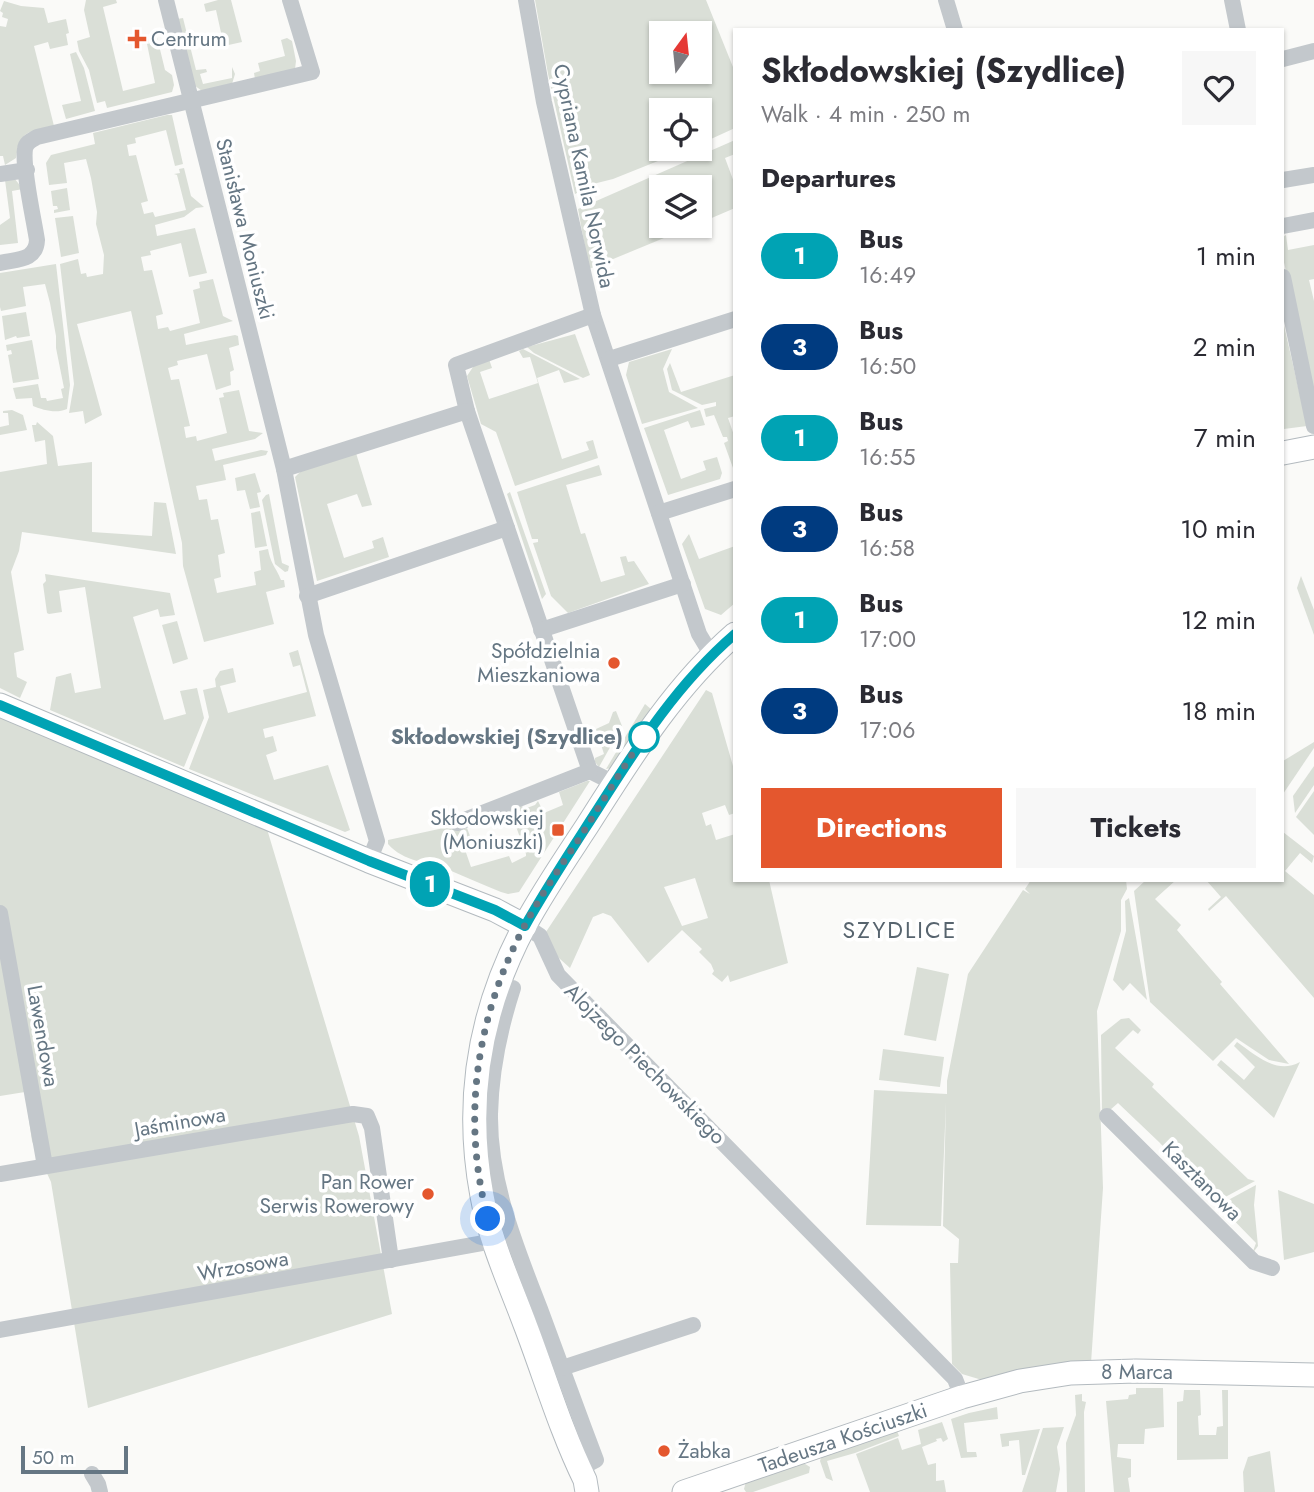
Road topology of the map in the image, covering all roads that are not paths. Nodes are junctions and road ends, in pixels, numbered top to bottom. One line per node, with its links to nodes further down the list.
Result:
1 (166, 0): 10 (street, Stanisława Moniuszki)
2 (290, 0): 10 (street)
3 (526, 0): 19 (street, Cypriana Kamila Norwida)
4 (946, 0): 6 (street)
5 (1232, 0): 7 (street)
6 (954, 28)
7 (1238, 28)
8 (1314, 51): 9 (street)
9 (1284, 59)
10 (191, 101): 11 (street); 26 (street, Stanisława Moniuszki)
11 (27, 170): 12 (street); 17 (street)
12 (0, 174)
13 (1314, 176): 14 (street)
14 (1284, 180)
15 (1314, 220): 16 (street)
16 (1284, 226)
17 (0, 263)
18 (1284, 282): 23 (street)
19 (593, 315): 21 (street, Cypriana Kamila Norwida); 22 (street)
20 (733, 320): 21 (street)
21 (609, 359): 28 (street, Cypriana Kamila Norwida)
22 (467, 411): 26 (street); 29 (street)
23 (1314, 426)
24 (1314, 447): 25 (street)
25 (1284, 453)
26 (284, 469): 31 (street, Stanisława Moniuszki)
27 (733, 490): 28 (street)
28 (659, 513): 30 (street, Cypriana Kamila Norwida)
29 (507, 528): 31 (street); 32 (street)
30 (683, 583): 32 (street); 34 (street, Cypriana Kamila Norwida)
31 (307, 596): 39 (street, Stanisława Moniuszki)
32 (541, 631): 36 (street)
33 (733, 636): 34 (street)
34 (711, 654): 37 (street)
35 (0, 705): 39 (street, Alojzego Piechowskiego)
36 (590, 771): 37 (street); 38 (street)
37 (614, 783): 41 (street)
38 (457, 823)
39 (369, 861): 41 (street, Alojzego Piechowskiego)
40 (0, 914): 44 (street, Lawendowa)
41 (525, 926): 45 (street); 54 (street, Alojzego Piechowskiego)
42 (513, 988): 45 (street)
43 (1107, 1116): 49 (street, Kasztanowa)
44 (44, 1166): 46 (street, Jaśminowa); 48 (street, Jaśminowa)
45 (487, 1168): 47 (street); 52 (street)
46 (0, 1174)
47 (494, 1241): 48 (street, Wrzosowa); 55 (street)
48 (391, 1260): 51 (street, Wrzosowa)
49 (1272, 1268)
50 (693, 1325): 52 (street)
51 (0, 1330)
52 (562, 1368): 55 (street)
53 (1314, 1375): 54 (street, 8 Marca)
54 (962, 1397): 59 (street, Tadeusza Kościuszki)
55 (579, 1469): 58 (street)
56 (92, 1474): 57 (street)
57 (100, 1492)
58 (587, 1492)
59 (684, 1492)

